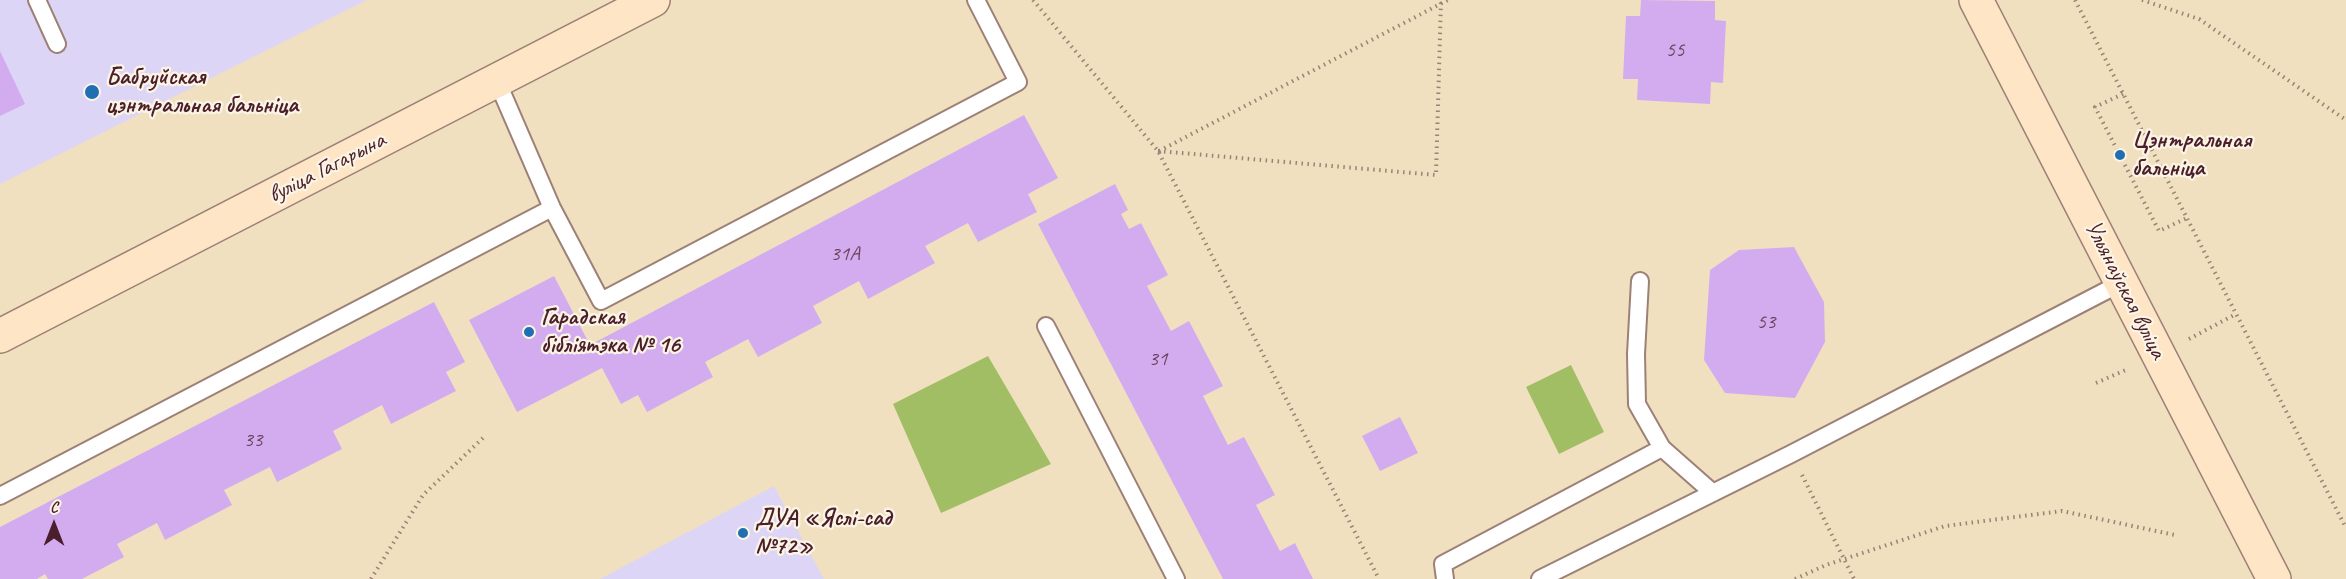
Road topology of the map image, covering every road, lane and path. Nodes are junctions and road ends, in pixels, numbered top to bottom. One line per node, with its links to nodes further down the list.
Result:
1 (37, 0): 10 (lane)
2 (653, 0): 11 (main road, вуліца Гагарына)
3 (976, 0): 15 (lane)
4 (1034, 0): 14 (path)
5 (1448, 0): 9 (path)
6 (1976, 0): 18 (main road, Ульянаўская вуліца)
7 (2075, 0): 12 (path)
8 (2142, 0): 13 (path)
9 (1440, 2): 14 (path); 14 (path)
10 (57, 44)
11 (497, 81): 15 (lane); 20 (main road, вуліца Гагарына)
12 (2123, 94): 16 (path); 16 (path)
13 (2346, 120)
14 (1158, 151): 31 (path)
15 (552, 208): 25 (lane)
16 (2187, 218): 26 (path)
17 (1640, 281): 22 (lane)
18 (2121, 283): 23 (lane); 36 (main road, Ульянаўская вуліца)
19 (1046, 326): 30 (lane)
20 (0, 336)
21 (485, 436): 29 (path)
22 (1662, 448): 24 (lane); 32 (lane)
23 (1791, 454): 24 (lane); 28 (path)
24 (1713, 493): 33 (lane)
25 (0, 496)
26 (2346, 528)
27 (2175, 536): 28 (path)
28 (1845, 559): 34 (path); 35 (path)
29 (371, 579)
30 (1176, 579)
31 (1379, 579)
32 (1444, 579)
33 (1540, 579)
34 (1796, 579)
35 (1854, 579)
36 (2274, 579)

